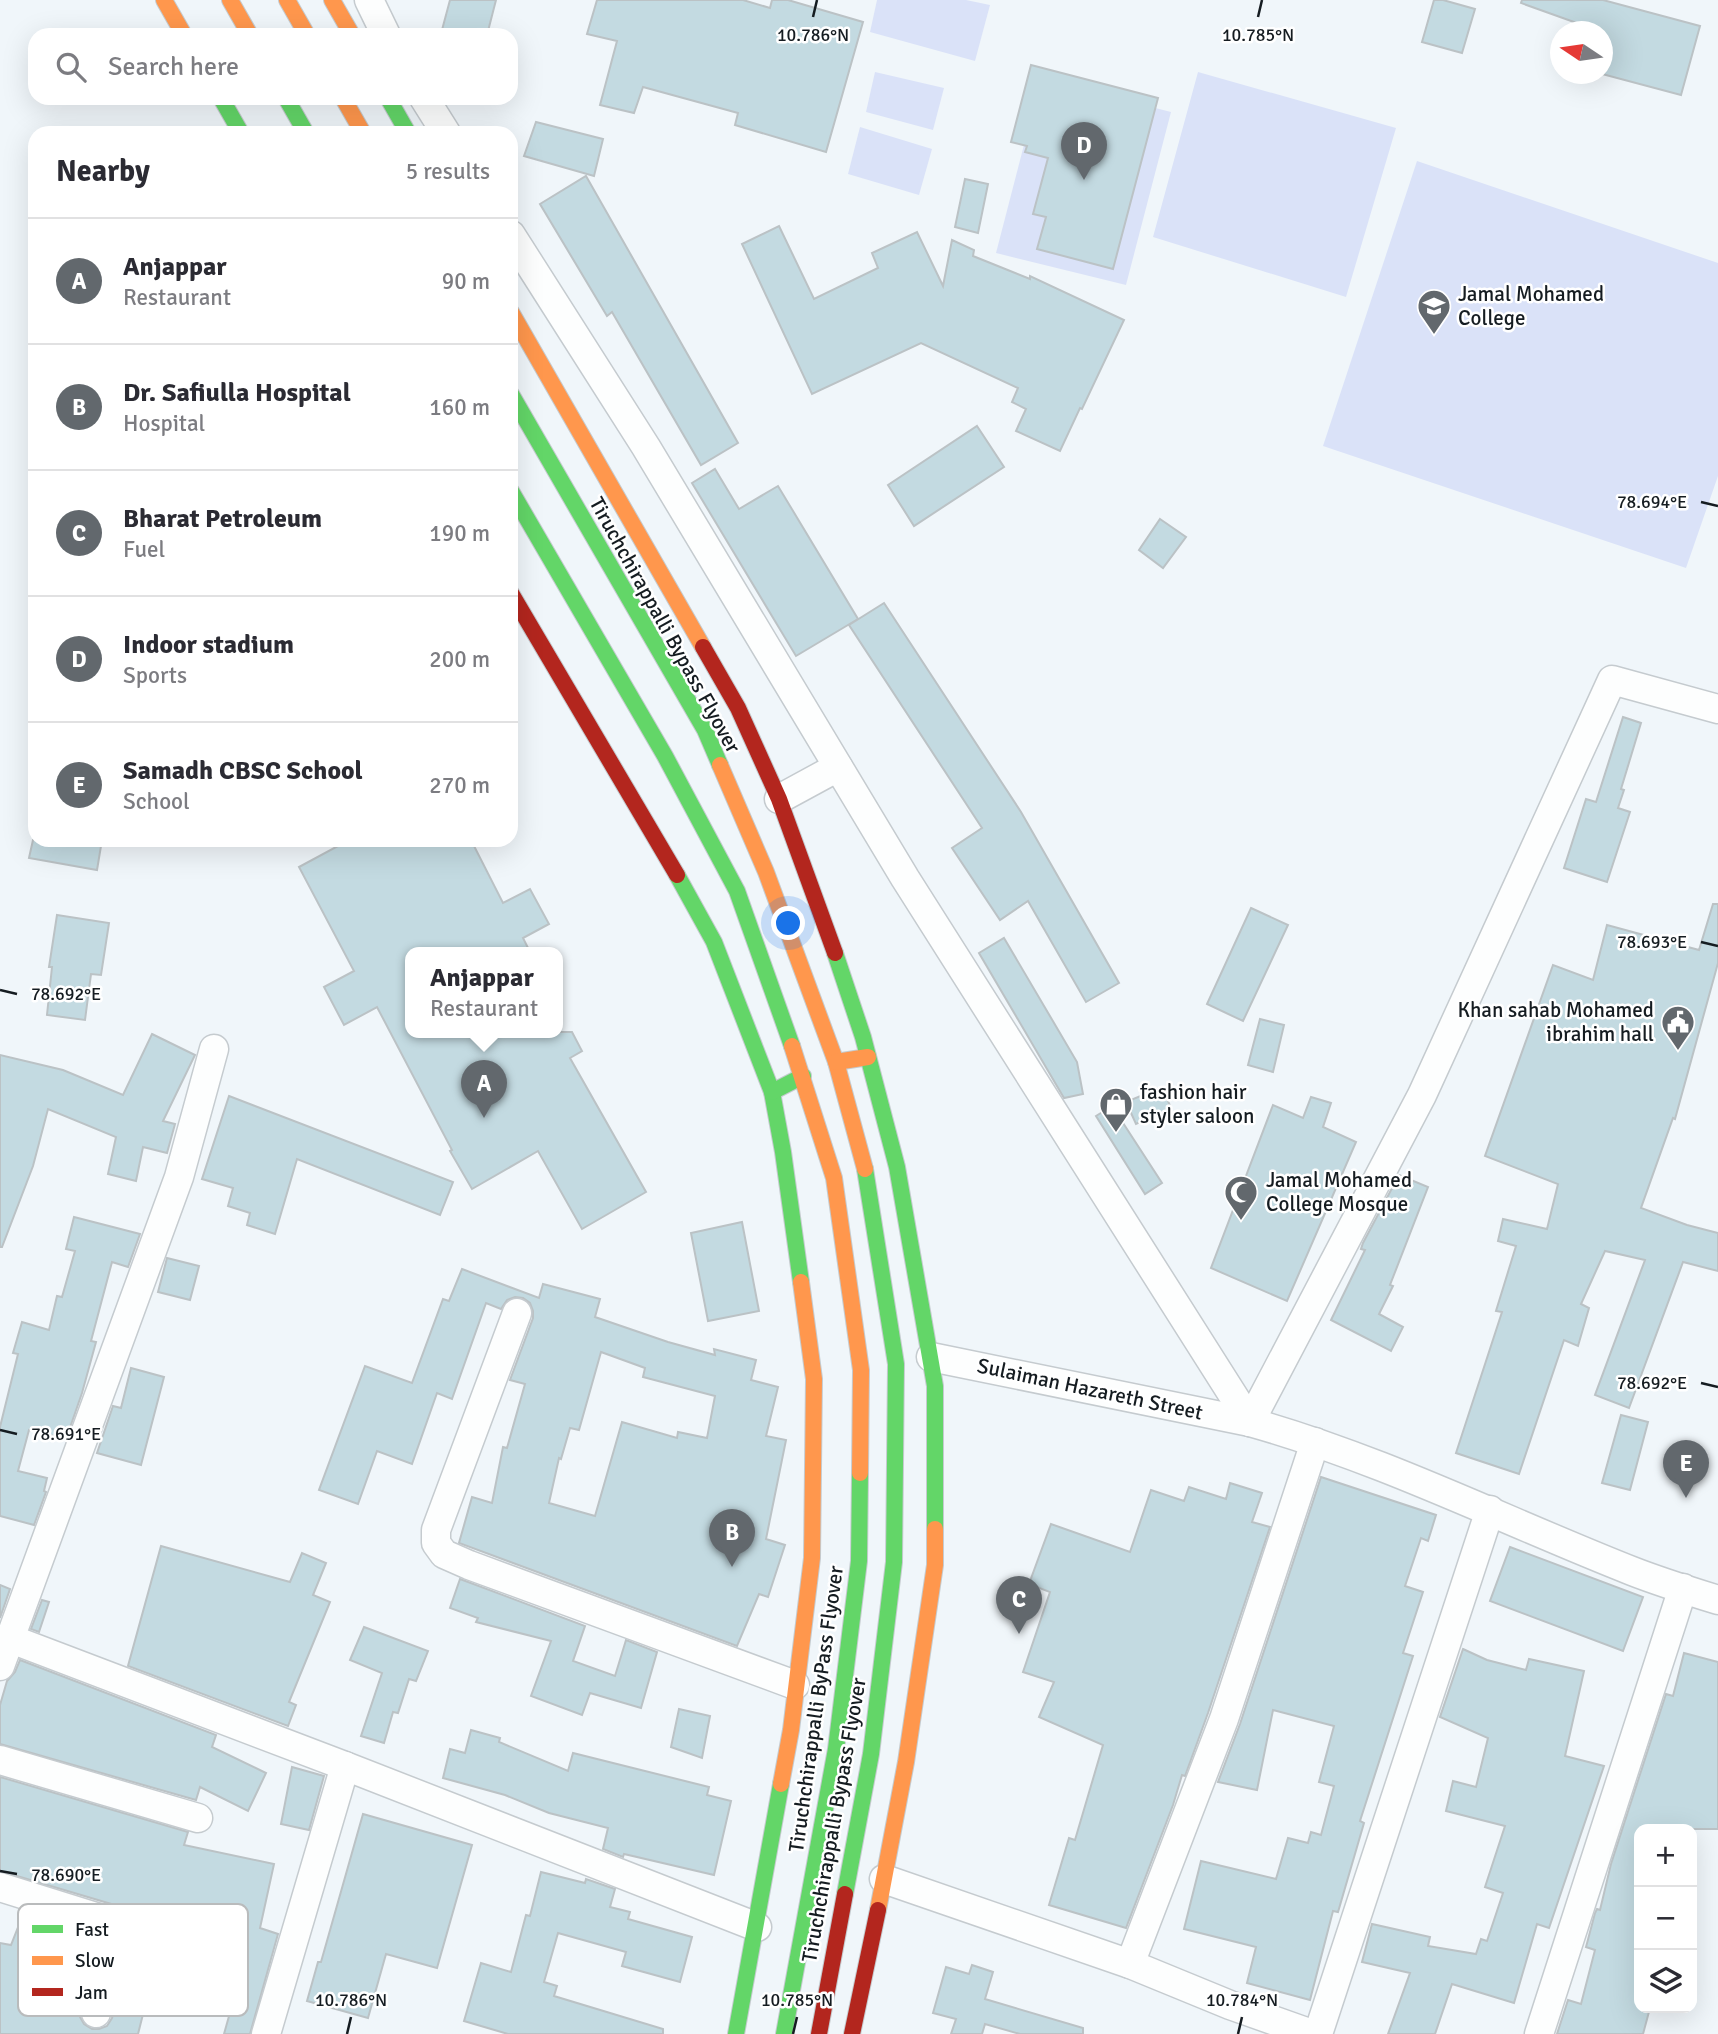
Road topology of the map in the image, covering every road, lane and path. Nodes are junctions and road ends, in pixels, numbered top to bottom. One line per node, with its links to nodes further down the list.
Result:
1 (164, 0): 6 (main road)
2 (230, 0): 7 (main road)
3 (288, 0): 8 (main road)
4 (332, 0): 9 (main road)
5 (369, 0): 10 (street)
6 (180, 28)
7 (246, 28)
8 (303, 28)
9 (348, 28)
10 (383, 28)
11 (225, 105): 16 (main road)
12 (290, 105): 17 (main road)
13 (347, 105): 18 (main road)
14 (392, 105): 19 (main road)
15 (428, 105): 20 (street)
16 (237, 126)
17 (302, 126)
18 (359, 126)
19 (404, 126)
20 (442, 126)
21 (518, 245): 27 (street)
22 (518, 324): 28 (main road)
23 (518, 406): 31 (main road, Tiruchchirappalli Bypass Flyover)
24 (518, 503): 32 (main road)
25 (518, 605): 33 (main road)
26 (1718, 709): 36 (street)
27 (838, 767): 28 (street); 36 (street)
28 (779, 799): 30 (main road)
29 (214, 1049): 41 (street)
30 (868, 1057): 31 (main road); 35 (main road)
31 (836, 1062): 55 (main road, Tiruchchirappalli Bypass Flyover)
32 (803, 1076): 33 (main road); 54 (main road, Tiruchchirappalli ByPass Flyover)
33 (772, 1093): 43 (main road)
34 (517, 1313): 43 (street)
35 (930, 1357): 36 (street, Sulaiman Hazareth Street); 47 (main road)
36 (1250, 1422): 37 (street, Sulaiman Hazareth Street)
37 (1315, 1442): 38 (street, Sulaiman Hazareth Street); 51 (street)
38 (1490, 1510): 39 (street, Sulaiman Hazareth Street); 58 (street)
39 (1683, 1588): 40 (street, Sulaiman Hazareth Street); 59 (street)
40 (1718, 1600)
41 (11, 1639): 42 (street); 45 (street)
42 (0, 1666)
43 (795, 1685): 50 (main road)
44 (0, 1760): 46 (street)
45 (345, 1766): 50 (street); 52 (street)
46 (198, 1818)
47 (884, 1879): 51 (street); 56 (main road)
48 (0, 1887): 49 (street)
49 (54, 1904)
50 (757, 1927): 53 (main road)
51 (1130, 1964): 57 (street)
52 (266, 2034)
53 (736, 2034)
54 (784, 2034)
55 (819, 2034)
56 (852, 2034)
57 (1312, 2034)
58 (1318, 2034)
59 (1539, 2034)

